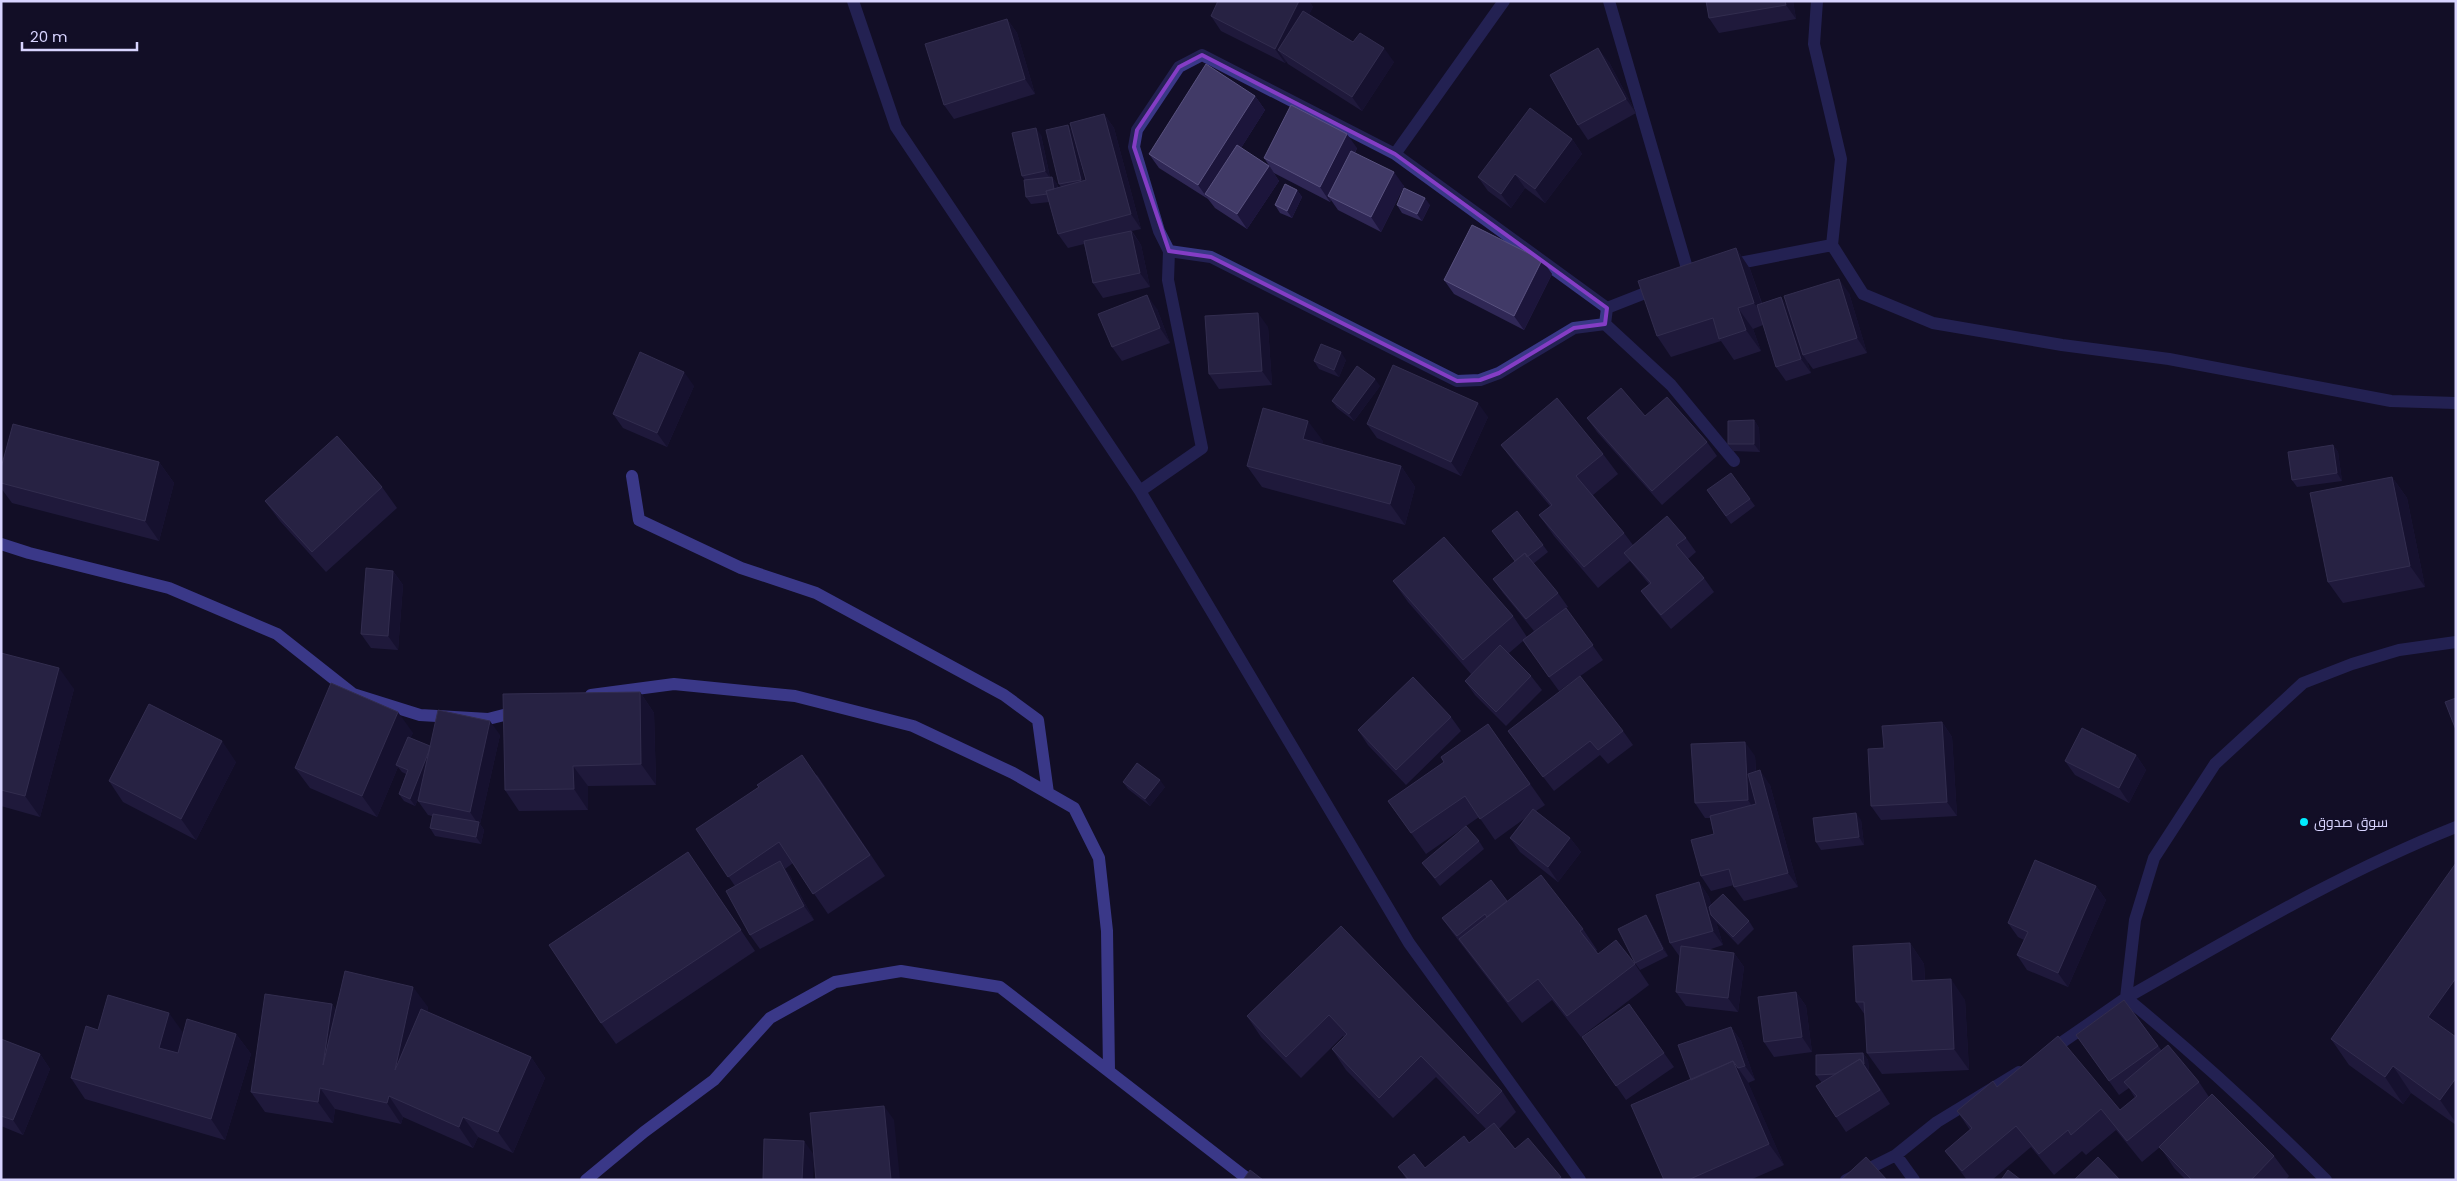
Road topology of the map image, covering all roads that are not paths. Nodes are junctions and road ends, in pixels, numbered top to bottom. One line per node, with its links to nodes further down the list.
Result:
1 (853, 1): 14 (street)
2 (1504, 1): 5 (street)
3 (1609, 1): 9 (street)
4 (1817, 1): 6 (street)
5 (1395, 154): 7 (street); 9 (street)
6 (1832, 245): 8 (street); 11 (street)
7 (1169, 250): 10 (street); 14 (street)
8 (1717, 268)
9 (1607, 308): 10 (street)
10 (1605, 324): 12 (street)
11 (2456, 403)
12 (1734, 461)
13 (632, 476): 19 (street)
14 (1140, 491): 26 (street)
15 (1, 544): 18 (street)
16 (2456, 642): 21 (street)
17 (575, 697): 19 (street)
18 (536, 706)
19 (1048, 793): 22 (street)
20 (2456, 827): 21 (street)
21 (2126, 998): 23 (street); 29 (street)
22 (1109, 1071): 24 (street); 25 (street)
23 (1896, 1155): 27 (street); 28 (street)
24 (586, 1180)
25 (1249, 1180)
26 (1580, 1180)
27 (1846, 1180)
28 (1914, 1180)
29 (2326, 1180)

